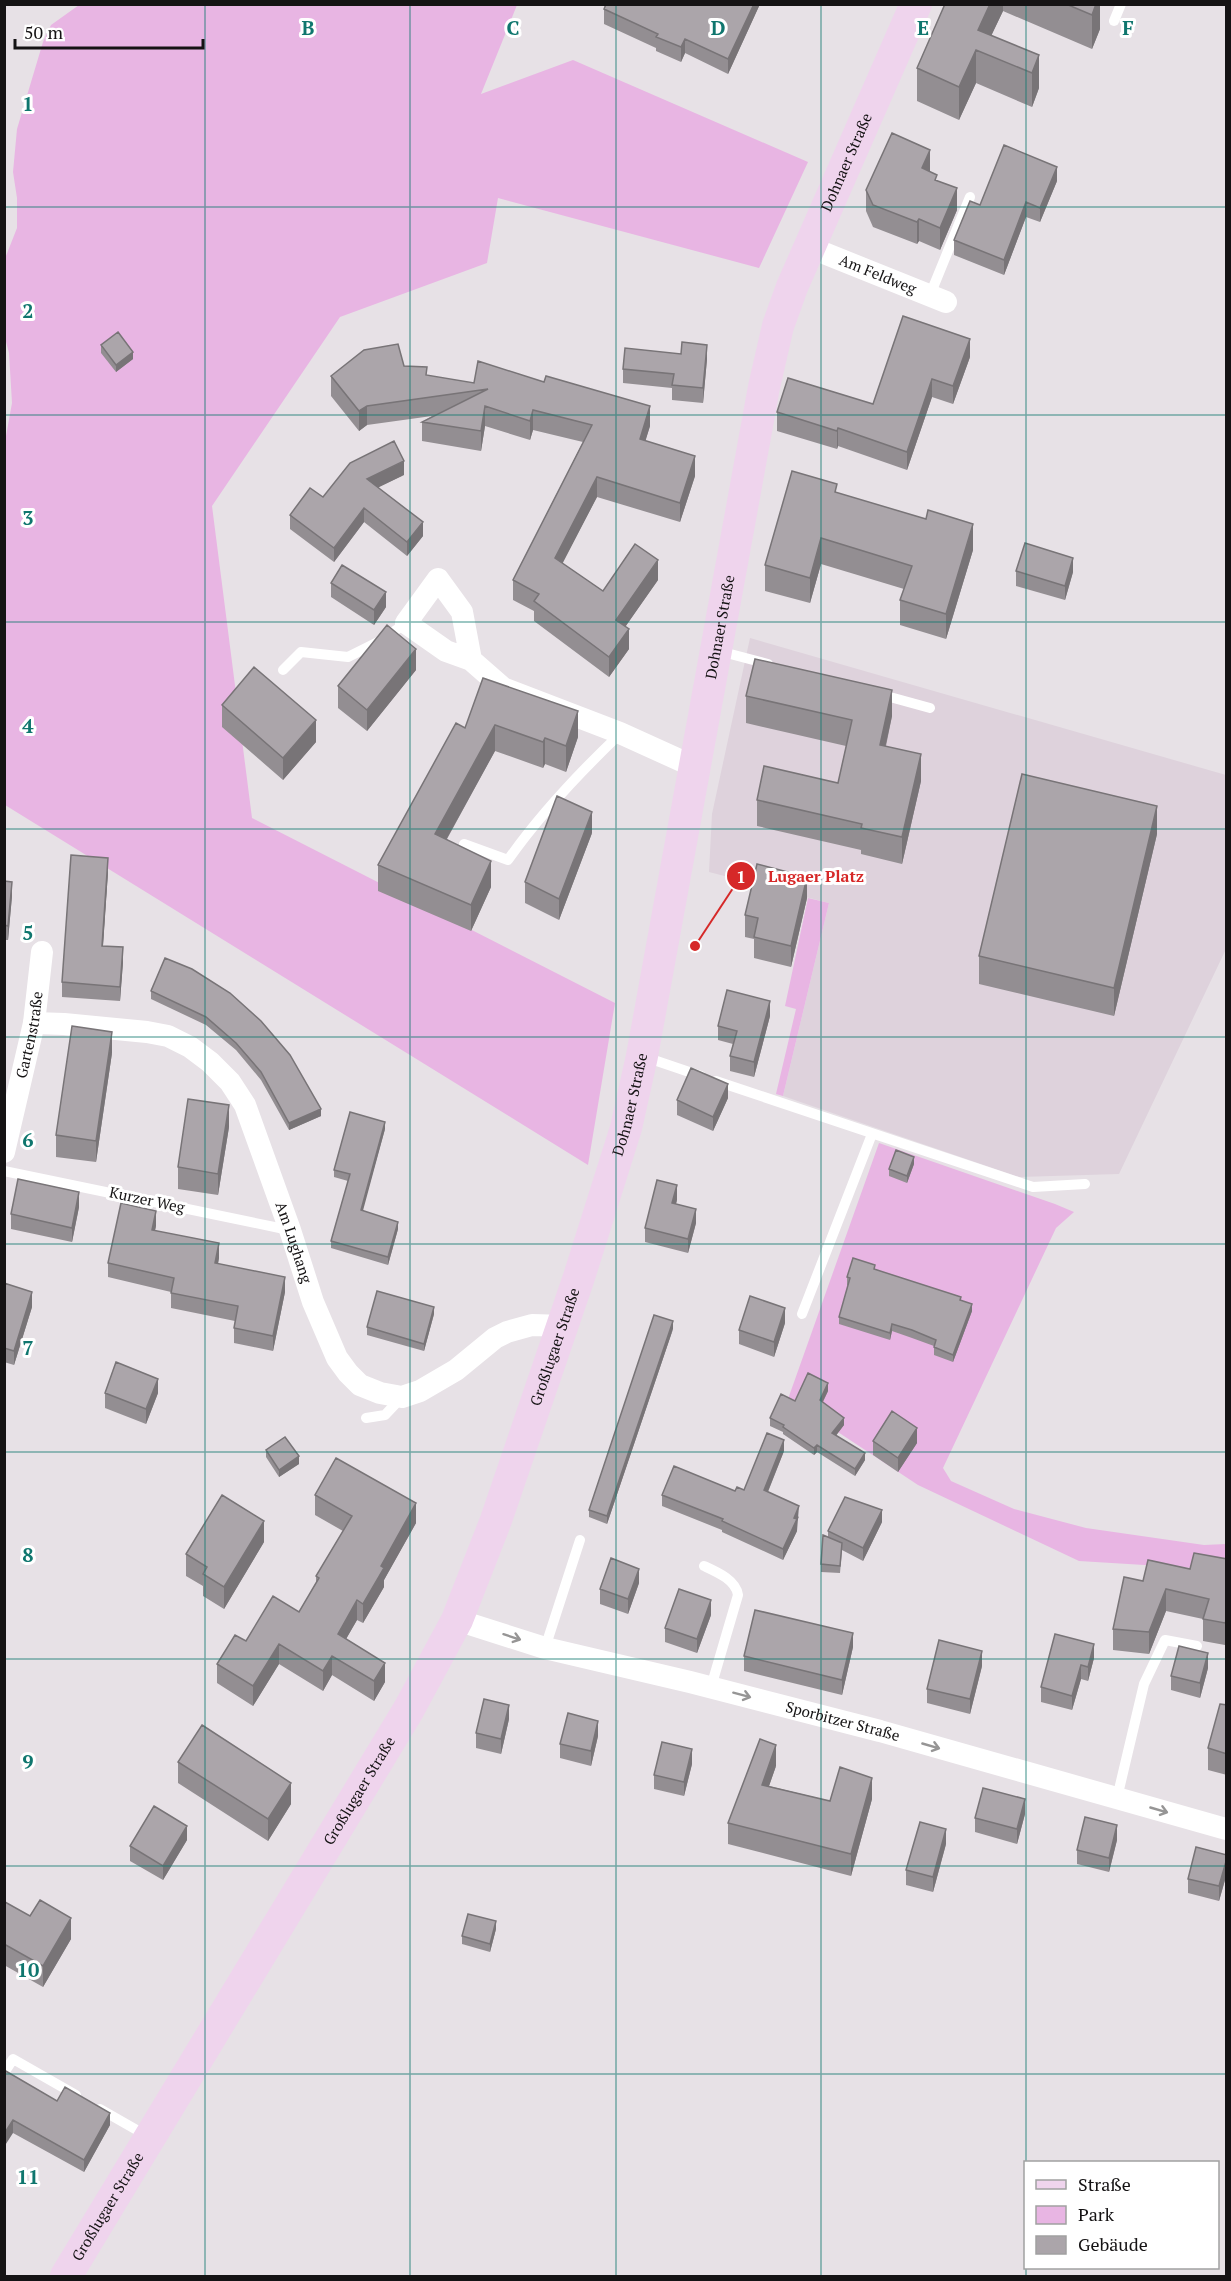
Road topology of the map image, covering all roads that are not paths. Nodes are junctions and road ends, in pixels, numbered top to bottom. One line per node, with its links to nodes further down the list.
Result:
1 (916, 4): 5 (main road, Dohnaer Straße)
2 (1121, 4): 3 (lane)
3 (1114, 21)
4 (970, 197): 6 (lane)
5 (809, 247): 6 (street, Am Feldweg); 8 (main road, Dohnaer Straße)
6 (938, 299)
7 (406, 623): 9 (street); 9 (street); 11 (lane)
8 (716, 650): 10 (lane); 15 (main road, Dohnaer Straße)
9 (471, 660): 14 (street)
10 (784, 668)
11 (283, 670)
12 (862, 689): 13 (lane)
13 (930, 708)
14 (620, 733): 15 (street); 16 (lane)
15 (695, 767): 19 (main road, Dohnaer Straße)
16 (464, 844)
17 (42, 952): 18 (street, Gartenstraße)
18 (34, 1023): 21 (street, Gartenstraße); 24 (street, Am Lughang)
19 (642, 1056): 20 (lane); 25 (main road, Dohnaer Straße)
20 (872, 1134): 23 (lane); 26 (lane)
21 (4, 1152)
22 (4, 1171): 24 (lane, Kurzer Weg)
23 (1085, 1184)
24 (290, 1230): 28 (street, Am Lughang)
25 (581, 1269): 27 (main road, Großlugaer Straße)
26 (802, 1314)
27 (564, 1326): 28 (street); 32 (main road, Großlugaer Straße)
28 (402, 1397): 29 (lane)
29 (366, 1418)
30 (580, 1540): 34 (lane)
31 (704, 1566): 35 (lane)
32 (457, 1620): 34 (street, Sporbitzer Straße, one-way to 34); 39 (main road, Großlugaer Straße)
33 (1197, 1646): 36 (lane)
34 (545, 1648): 35 (street, Sporbitzer Straße)
35 (711, 1687): 36 (street, Sporbitzer Straße, one-way to 36)
36 (1117, 1798): 37 (street, Sporbitzer Straße, one-way to 37)
37 (1227, 1829)
38 (4, 2073): 39 (lane)
39 (150, 2138): 40 (main road, Großlugaer Straße)
40 (66, 2277)

